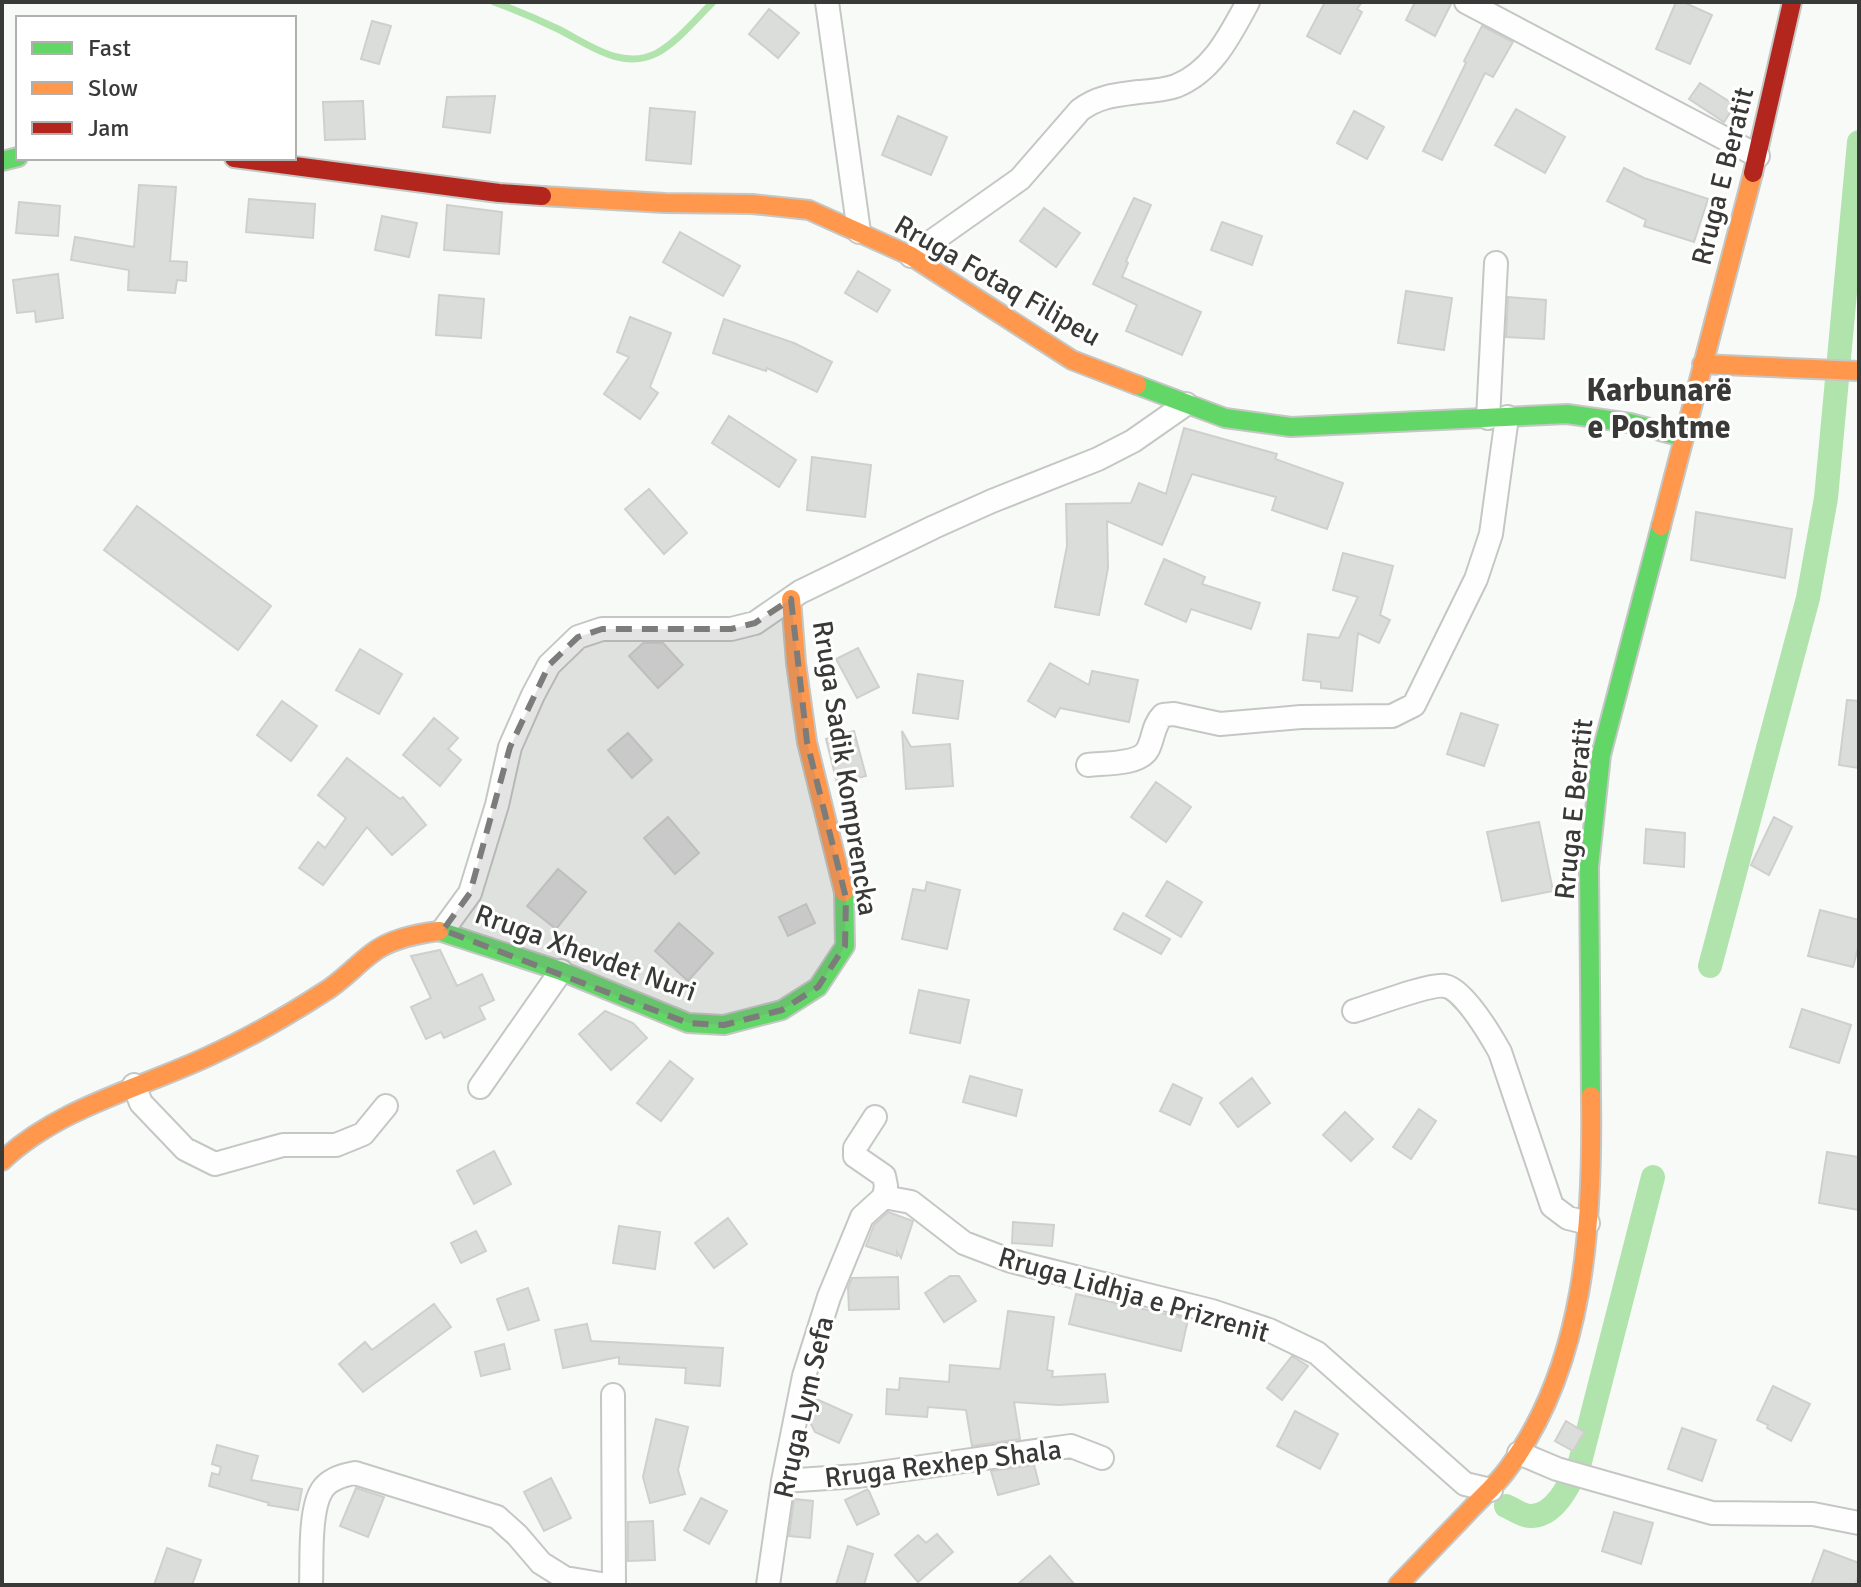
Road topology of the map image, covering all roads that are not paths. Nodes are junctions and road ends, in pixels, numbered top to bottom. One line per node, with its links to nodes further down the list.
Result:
1 (827, 2): 7 (street)
2 (1248, 2): 8 (street)
3 (1466, 2): 5 (street)
4 (1792, 2): 5 (main road, Rruga E Beratit)
5 (1758, 156): 10 (main road, Rruga E Beratit)
6 (249, 160): 7 (main road, Rruga Fotaq Filipeu)
7 (859, 232): 8 (main road, Rruga Fotaq Filipeu)
8 (911, 256): 12 (main road, Rruga Fotaq Filipeu)
9 (1496, 263): 13 (street)
10 (1702, 364): 11 (main road); 14 (main road, Rruga E Beratit)
11 (1856, 370)
12 (1186, 404): 13 (main road, Rruga Fotaq Filipeu); 15 (street)
13 (1497, 417): 14 (main road, Rruga Fotaq Filipeu); 16 (street)
14 (1683, 437): 27 (main road, Rruga E Beratit)
15 (791, 599): 17 (street); 18 (main road, Rruga Sadik Komprencka)
16 (1088, 765)
17 (443, 930): 19 (main road, Rruga Xhevdet Nuri); 21 (main road, Rruga Xhevdet Nuri)
18 (845, 946): 19 (main road, Rruga Xhevdet Nuri)
19 (561, 971): 22 (street)
20 (1354, 1011): 27 (street)
21 (134, 1085): 23 (street); 25 (main road, Rruga Xhevdet Nuri)
22 (480, 1087)
23 (386, 1106)
24 (875, 1117): 26 (street)
25 (2, 1161)
26 (884, 1197): 31 (street, Rruga Lym Sefa); 32 (street, Rruga Lidhja e Prizrenit)
27 (1588, 1223): 29 (main road, Rruga E Beratit)
28 (613, 1395): 37 (street)
29 (1519, 1453): 32 (main road, Rruga E Beratit); 33 (street)
30 (1102, 1458): 31 (street, Rruga Rexhep Shala)
31 (783, 1481): 38 (street, Rruga Lym Sefa)
32 (1491, 1490): 39 (main road, Rruga E Beratit)
33 (1859, 1523)
34 (561, 1581): 35 (street); 36 (street)
35 (311, 1585)
36 (607, 1585)
37 (614, 1585)
38 (768, 1585)
39 (1398, 1585)

